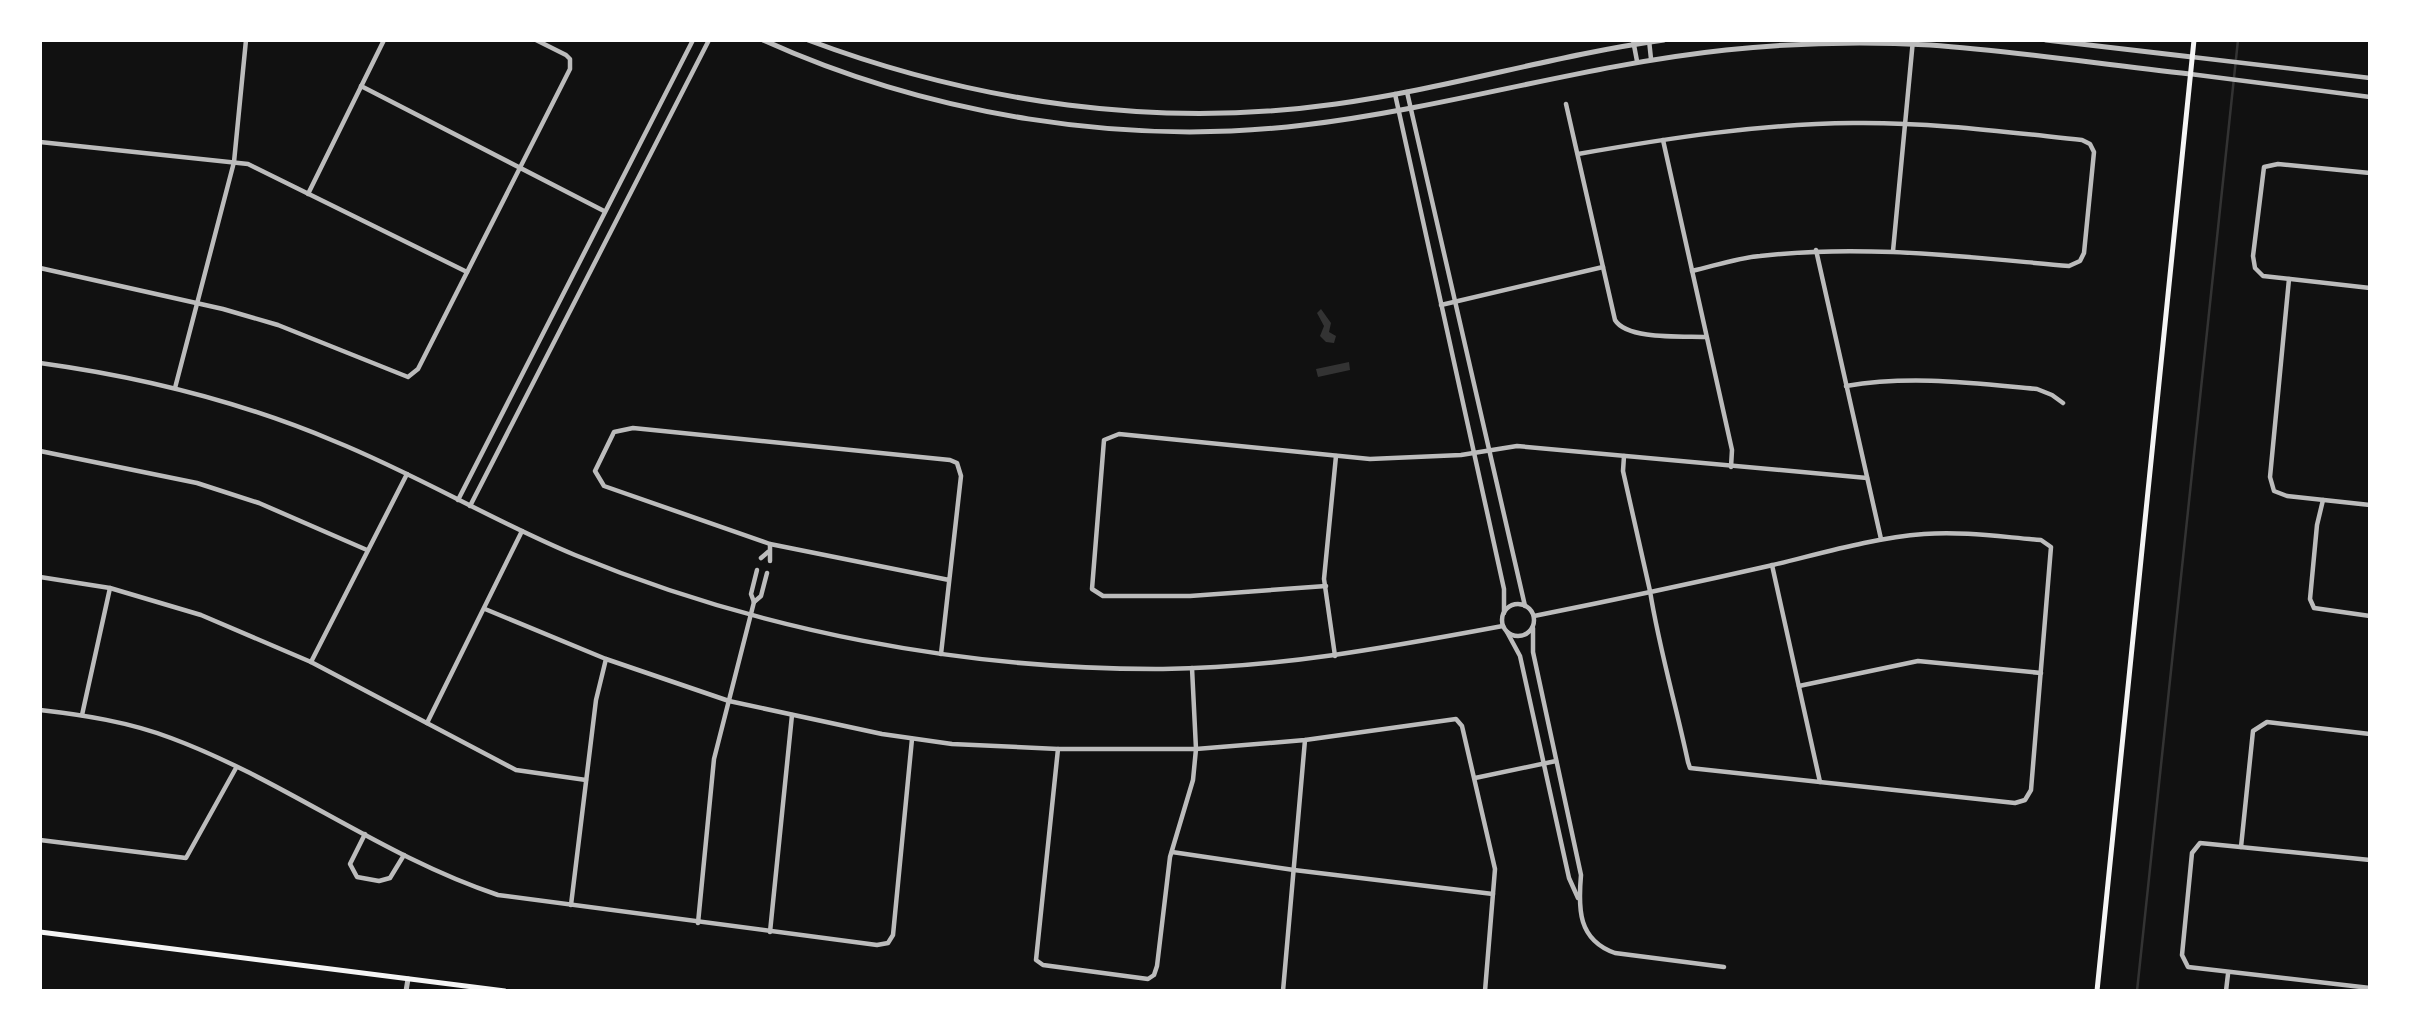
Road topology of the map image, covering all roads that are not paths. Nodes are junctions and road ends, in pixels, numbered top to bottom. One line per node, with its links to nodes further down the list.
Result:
1 (246, 40): 30 (street)
2 (384, 40): 19 (street)
3 (536, 40): 31 (street)
4 (693, 40): 34 (street)
5 (709, 40): 62 (street)
6 (764, 40): 25 (street)
7 (808, 40): 21 (street)
8 (1664, 40): 11 (street)
9 (2046, 40): 14 (street)
10 (2194, 40): 14 (main road)
11 (1649, 41): 13 (street); 15 (street)
12 (1913, 42): 15 (street); 17 (street); 26 (street)
13 (1634, 43): 16 (street); 20 (street)
14 (2192, 57): 17 (main road); 18 (street)
15 (1651, 59): 16 (street)
16 (1637, 61): 24 (street)
17 (2190, 74): 22 (street); 133 (main road)
18 (2370, 78)
19 (361, 86): 31 (street); 33 (street)
20 (1407, 92): 21 (street); 24 (street)
21 (1395, 94): 25 (street)
22 (2370, 97)
23 (1566, 104): 29 (street)
24 (1410, 108): 25 (street); 44 (street)
25 (1398, 110): 45 (street)
26 (1905, 123): 27 (street); 36 (street); 36 (street)
27 (1663, 140): 29 (street); 39 (street)
28 (40, 142): 30 (street)
29 (1578, 154): 37 (street)
30 (234, 162): 33 (street); 43 (street)
31 (521, 167): 34 (street); 40 (street)
32 (2370, 173): 41 (street)
33 (308, 194): 40 (street)
34 (604, 211): 59 (street)
35 (1816, 250): 36 (street); 39 (street); 48 (street)
36 (1893, 251)
37 (1603, 267): 44 (street); 46 (street)
38 (40, 268): 43 (street)
39 (1692, 271): 46 (street)
40 (467, 272): 43 (street)
41 (2289, 279): 42 (street); 60 (street)
42 (2370, 288)
43 (197, 302): 49 (street)
44 (1455, 302): 45 (street); 51 (street)
45 (1441, 305): 53 (street)
46 (1706, 337): 56 (street)
47 (40, 363): 49 (street)
48 (1846, 386): 50 (street); 58 (street)
49 (175, 388): 57 (street)
50 (2063, 404)
51 (1488, 449): 53 (street); 55 (street); 79 (street)
52 (40, 451): 66 (street)
53 (1474, 452): 54 (street); 81 (street)
54 (1336, 456): 75 (street); 75 (street)
55 (1624, 456): 56 (street); 77 (street)
56 (1731, 467): 58 (street)
57 (407, 474): 59 (street); 66 (street)
58 (1867, 478): 64 (street)
59 (458, 500): 62 (street)
60 (2323, 500): 61 (street); 84 (street)
61 (2370, 505)
62 (470, 506): 63 (street)
63 (522, 531): 80 (street); 82 (street)
64 (1881, 539): 70 (street); 93 (street)
65 (770, 544): 67 (street); 74 (street); 74 (street)
66 (367, 550): 91 (street)
67 (768, 551): 68 (street); 69 (street)
68 (761, 558)
69 (770, 561)
70 (1772, 565): 77 (street); 94 (street)
71 (757, 570): 73 (street)
72 (40, 577): 76 (street)
73 (756, 577): 78 (street); 78 (street)
74 (949, 580): 88 (street)
75 (1326, 586): 89 (street)
76 (110, 588): 91 (street); 97 (street)
77 (1650, 591): 83 (street); 110 (street)
78 (754, 602): 82 (street)
79 (1525, 606): 81 (street); 83 (street)
80 (485, 609): 90 (street); 99 (street)
81 (1504, 613): 85 (street)
82 (751, 614): 88 (street); 95 (street)
83 (1534, 616): 86 (street)
84 (2370, 616)
85 (1503, 626): 87 (street); 89 (street)
86 (1533, 628): 87 (street); 105 (street)
87 (1507, 632): 106 (street)
88 (941, 654): 92 (street)
89 (1335, 656): 92 (street)
90 (606, 659): 95 (street); 109 (street)
91 (311, 662): 99 (street)
92 (1192, 668): 104 (street)
93 (2041, 673): 94 (street); 110 (street)
94 (1799, 686): 110 (street)
95 (727, 701): 98 (street); 121 (street)
96 (40, 710): 97 (street)
97 (82, 715): 107 (street)
98 (792, 715): 101 (street); 123 (street)
99 (427, 723): 109 (street)
100 (2370, 734): 113 (street)
101 (912, 739): 103 (street); 123 (street)
102 (1306, 740): 104 (street); 108 (street); 117 (street)
103 (1058, 749): 104 (street); 114 (street)
104 (1196, 749): 114 (street)
105 (1556, 761): 106 (street); 119 (street)
106 (1544, 764): 108 (street); 119 (street)
107 (236, 768): 111 (street); 112 (street)
108 (1475, 778): 118 (street)
109 (586, 780): 120 (street)
110 (1820, 782)
111 (365, 834): 115 (street); 115 (street)
112 (40, 840)
113 (2241, 847): 116 (street); 125 (street)
114 (1172, 852): 117 (street)
115 (404, 855): 120 (street)
116 (2370, 860)
117 (1294, 870): 118 (street); 131 (street)
118 (1493, 894): 132 (street)
119 (1578, 899): 124 (street)
120 (571, 905): 121 (street)
121 (698, 923): 123 (street)
122 (40, 932): 126 (main road)
123 (770, 932)
124 (1724, 967)
125 (2228, 974): 128 (street); 134 (street)
126 (408, 979): 129 (street); 130 (main road)
127 (2370, 988): 128 (street)
128 (2352, 989)
129 (406, 991)
130 (505, 991)
131 (1283, 991)
132 (1485, 991)
133 (2097, 991)
134 (2226, 991)

